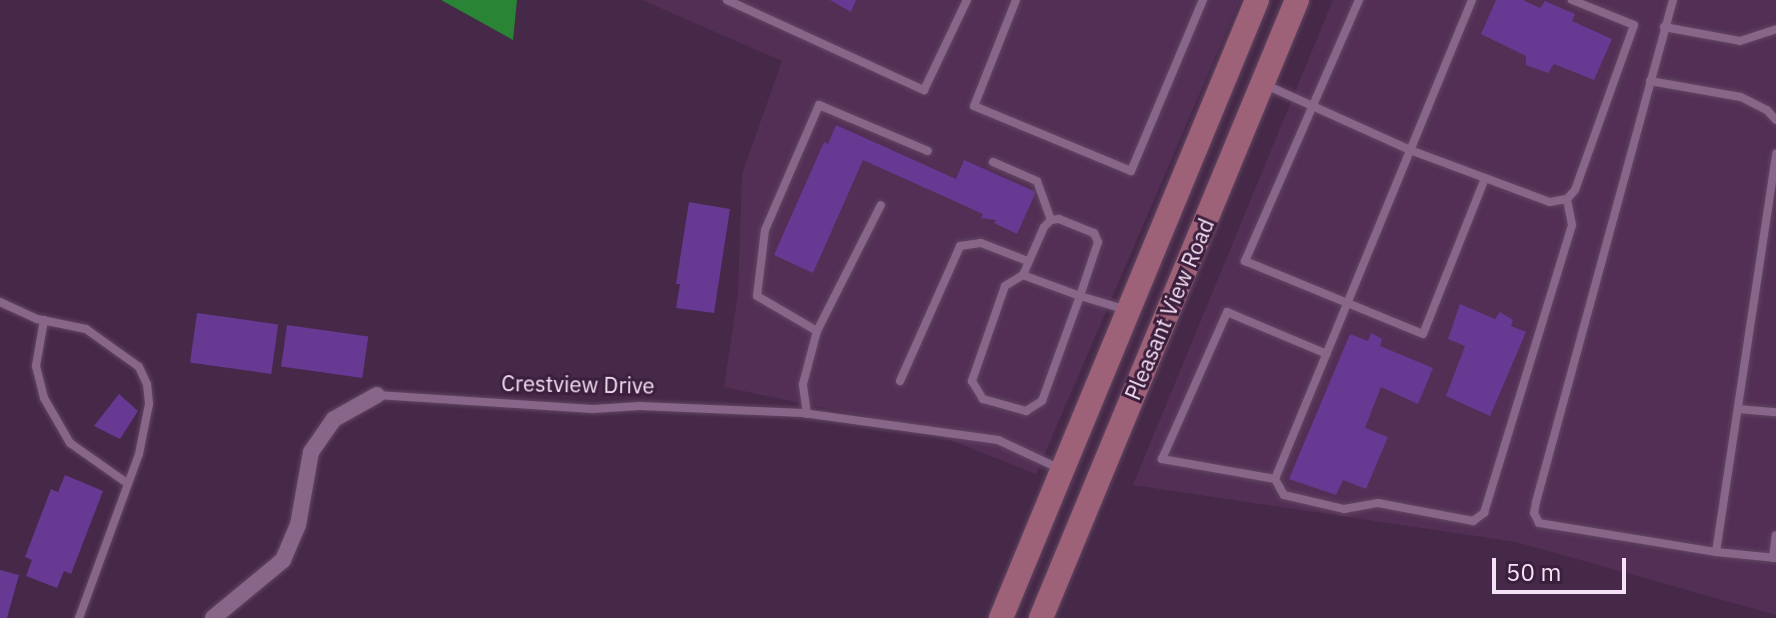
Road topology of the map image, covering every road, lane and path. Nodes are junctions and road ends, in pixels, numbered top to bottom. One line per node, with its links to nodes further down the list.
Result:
1 (727, 0): 2 (lane)
2 (967, 0)
3 (1016, 0): 4 (lane)
4 (1203, 0)
5 (1257, 0): 30 (main road, Pleasant View Road)
6 (1297, 0): 14 (main road, Pleasant View Road)
7 (1359, 0): 15 (lane)
8 (1472, 0): 17 (lane)
9 (1572, 0): 22 (lane)
10 (1673, 0): 11 (lane)
11 (1664, 27): 12 (lane); 13 (lane)
12 (1776, 29)
13 (1650, 81): 16 (lane); 44 (lane)
14 (1263, 83): 15 (lane); 49 (main road, Pleasant View Road)
15 (1314, 107): 17 (lane); 29 (lane)
16 (1776, 120)
17 (1410, 150): 21 (lane); 29 (lane)
18 (928, 151): 32 (lane)
19 (1776, 153): 37 (lane)
20 (993, 162): 24 (lane)
21 (1485, 178): 22 (lane); 29 (lane)
22 (1567, 199): 41 (lane)
23 (881, 205): 32 (lane)
24 (1051, 220): 25 (lane); 27 (lane)
25 (1028, 261): 26 (lane); 34 (lane)
26 (1023, 275): 27 (lane); 27 (lane)
27 (1080, 296): 30 (lane)
28 (0, 302): 31 (lane)
29 (1347, 304): 33 (lane)
30 (1129, 311): 40 (main road, Pleasant View Road)
31 (44, 320): 42 (lane); 42 (lane)
32 (817, 331): 39 (lane)
33 (1327, 354): 41 (lane); 41 (lane)
34 (900, 381)
35 (377, 395): 39 (lane, Crestview Drive); 47 (street, Crestview Drive)
36 (1776, 402): 38 (lane)
37 (1738, 409): 38 (lane); 44 (lane)
38 (1776, 412)
39 (807, 414): 40 (lane, Crestview Drive)
40 (1062, 470): 48 (main road, Pleasant View Road)
41 (1275, 479)
42 (127, 483): 46 (lane)
43 (1776, 535): 45 (lane)
44 (1716, 552): 45 (lane)
45 (1774, 558)
46 (79, 618)
47 (213, 618)
48 (1001, 618)
49 (1041, 618)

